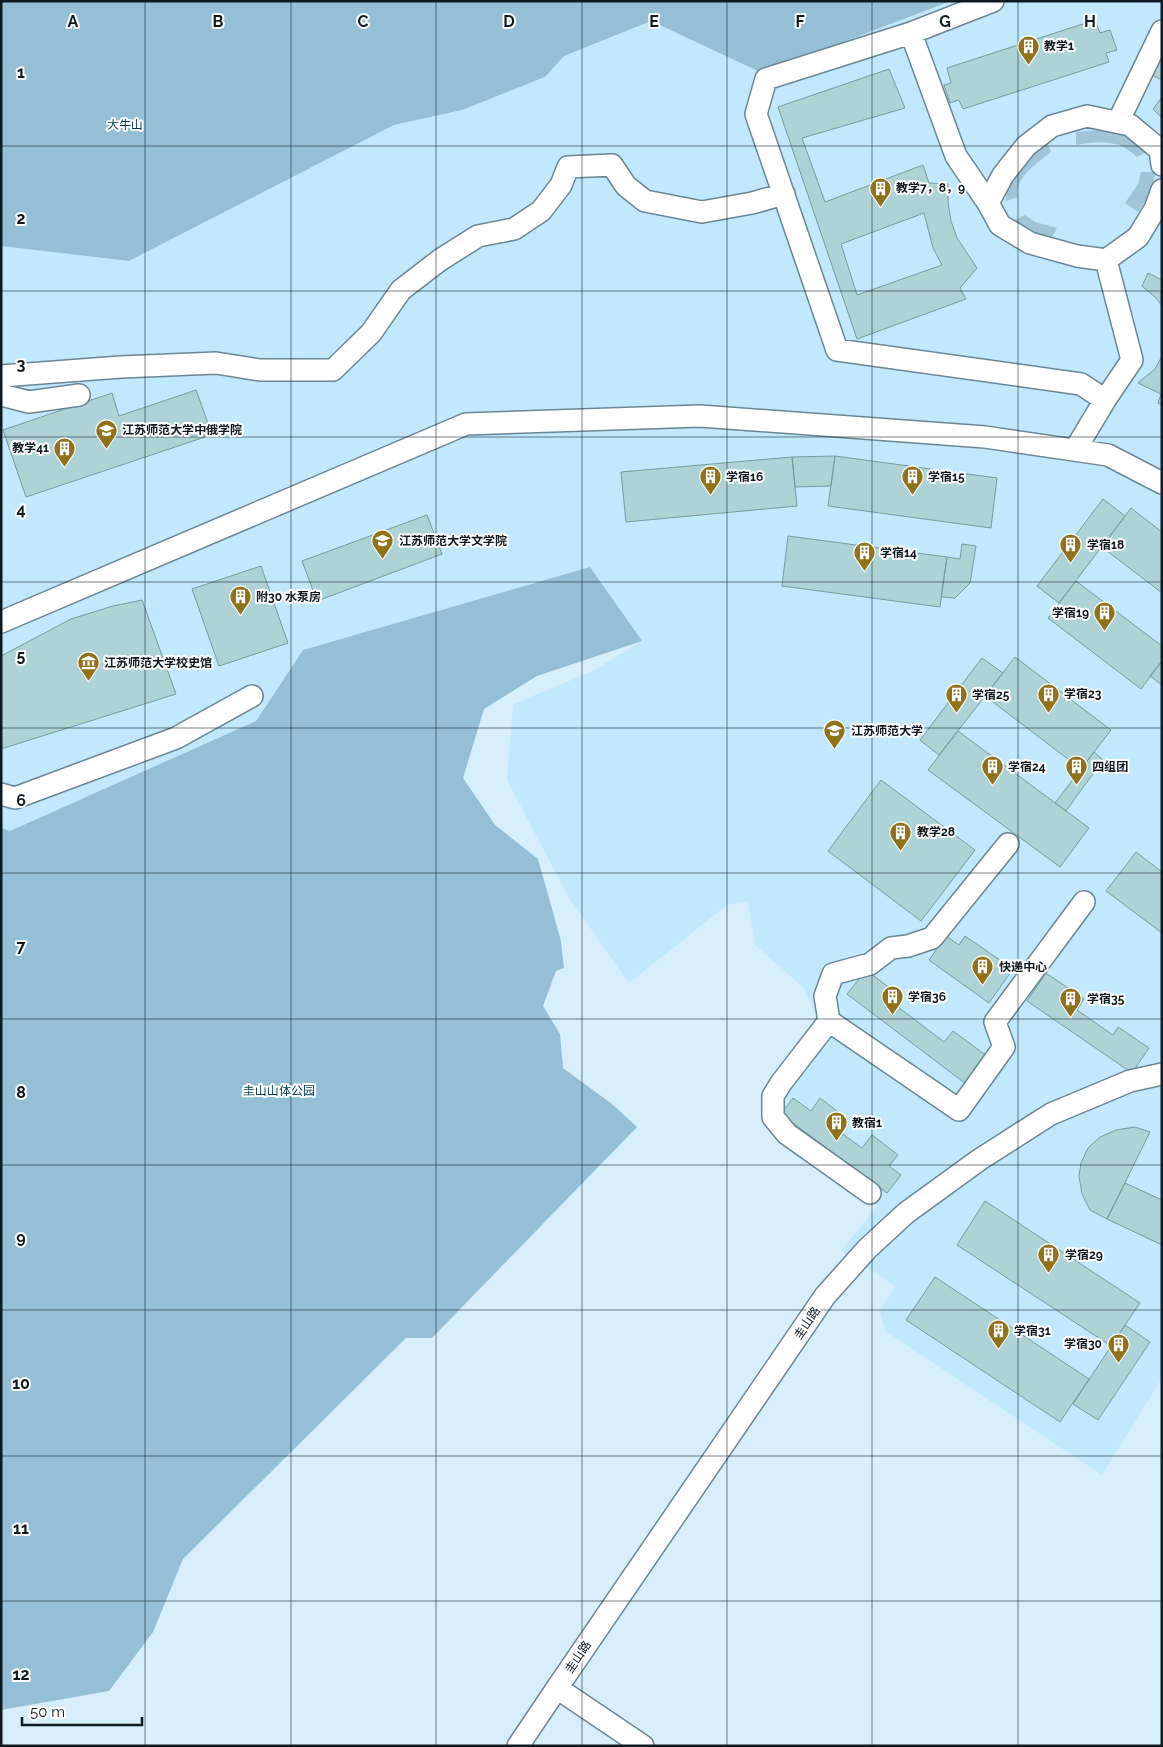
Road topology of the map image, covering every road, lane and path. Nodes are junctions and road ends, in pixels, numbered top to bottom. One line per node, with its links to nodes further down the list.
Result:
1 (993, 1): 3 (street)
2 (1162, 31): 4 (street)
3 (911, 33): 6 (street); 7 (street)
4 (1118, 122): 5 (street); 7 (street)
5 (1162, 164)
6 (784, 194): 10 (street); 13 (street)
7 (988, 203): 9 (street)
8 (1160, 204): 9 (street)
9 (1106, 260): 13 (street)
10 (1, 376)
11 (1, 395): 12 (street)
12 (79, 395)
13 (1105, 400): 14 (street)
14 (1075, 450): 15 (street); 16 (street)
15 (1162, 483)
16 (1, 622)
17 (252, 696): 18 (street)
18 (1, 794)
19 (1008, 844): 21 (street)
20 (1084, 902): 21 (street)
21 (829, 1021): 23 (street)
22 (1162, 1074): 24 (street, 圭山路)
23 (870, 1193)
24 (558, 1688): 25 (street, 圭山路); 26 (street)
25 (518, 1746)
26 (643, 1746)

